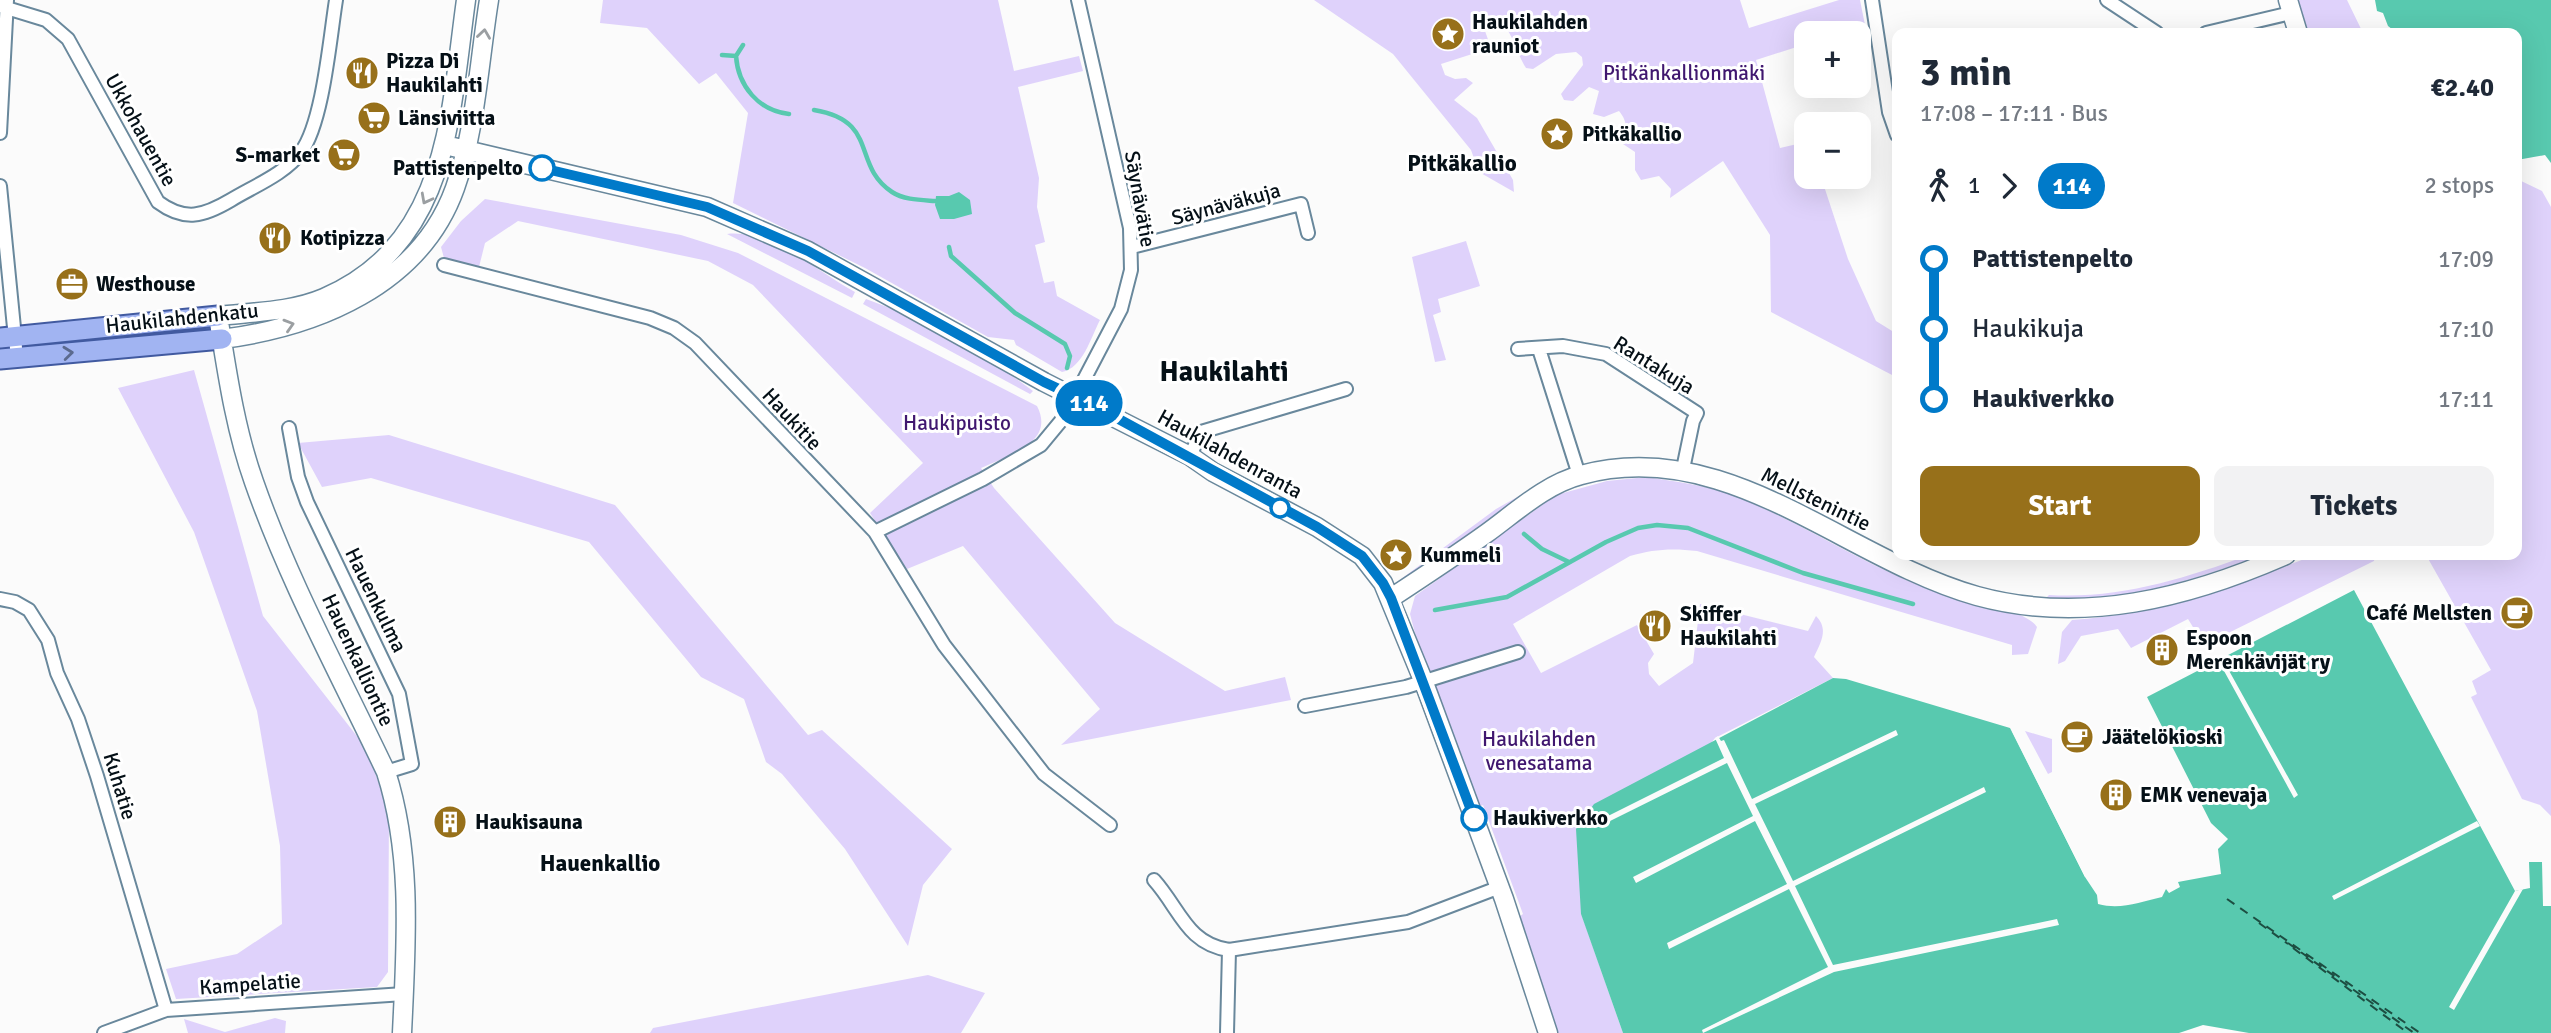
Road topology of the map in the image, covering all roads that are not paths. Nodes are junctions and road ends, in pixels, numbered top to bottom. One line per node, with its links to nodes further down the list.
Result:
1 (336, 0): 7 (street, Ukkohauentie)
2 (466, 0): 14 (street, Haukilahdenkatu)
3 (489, 0): 15 (street, Haukilahdenkatu, one-way to 3)
4 (1078, 0): 18 (street, Säynävätie)
5 (1872, 0): 12 (street)
6 (2107, 0): 9 (street)
7 (5, 6): 13 (street)
8 (2289, 6): 10 (street); 11 (street)
9 (2149, 28)
10 (2221, 28)
11 (2296, 28)
12 (1892, 121)
13 (0, 133)
14 (445, 145): 15 (street, Haukilahdenranta); 20 (street, Haukilahdenkatu, one-way to 20)
15 (464, 149): 22 (street, Haukilahdenkatu, one-way to 15); 27 (street, Haukilahdenranta)
16 (0, 186): 21 (street)
17 (1308, 233): 18 (street, Säynäväkuja)
18 (1132, 247): 27 (street, Säynävätie)
19 (444, 265): 32 (street, Haukitie)
20 (219, 316): 21 (main road, Haukilahdenkatu); 22 (street, Hauenkalliontie)
21 (7, 337): 25 (street)
22 (222, 339): 25 (main road, Haukilahdenkatu, one-way to 22); 41 (street, Hauenkalliontie)
23 (1518, 349): 24 (street)
24 (1539, 349): 30 (street, Rantakuja); 31 (street)
25 (8, 359)
26 (1346, 389): 29 (street)
27 (1076, 396): 29 (street, Haukilahdenranta); 32 (street)
28 (289, 428): 41 (street, Hauenkulma)
29 (1190, 456): 36 (street, Haukilahdenranta)
30 (1683, 469): 31 (street, Mellstenintie); 33 (street, Mellstenintie)
31 (1579, 475): 36 (street, Mellstenintie)
32 (874, 532): 42 (street, Haukitie)
33 (1892, 559)
34 (1894, 560): 35 (street, Mellstenintie)
35 (2272, 560)
36 (1391, 598): 39 (street, Haukilahdenranta)
37 (0, 599): 47 (street, Kuhatie)
38 (1518, 652): 39 (street)
39 (1423, 680): 40 (street); 44 (street, Haukilahdenranta)
40 (1305, 706)
41 (386, 772): 46 (street, Hauenkalliontie)
42 (1111, 825)
43 (1154, 880): 45 (street)
44 (1500, 887): 45 (street); 51 (street, Haukilahdenranta)
45 (1229, 950): 50 (street)
46 (404, 994): 47 (street, Kampelatie); 49 (street, Hauenkalliontie)
47 (166, 1010): 48 (street, Kampelatie)
48 (104, 1033)
49 (402, 1033)
50 (1227, 1033)
51 (1548, 1033)

